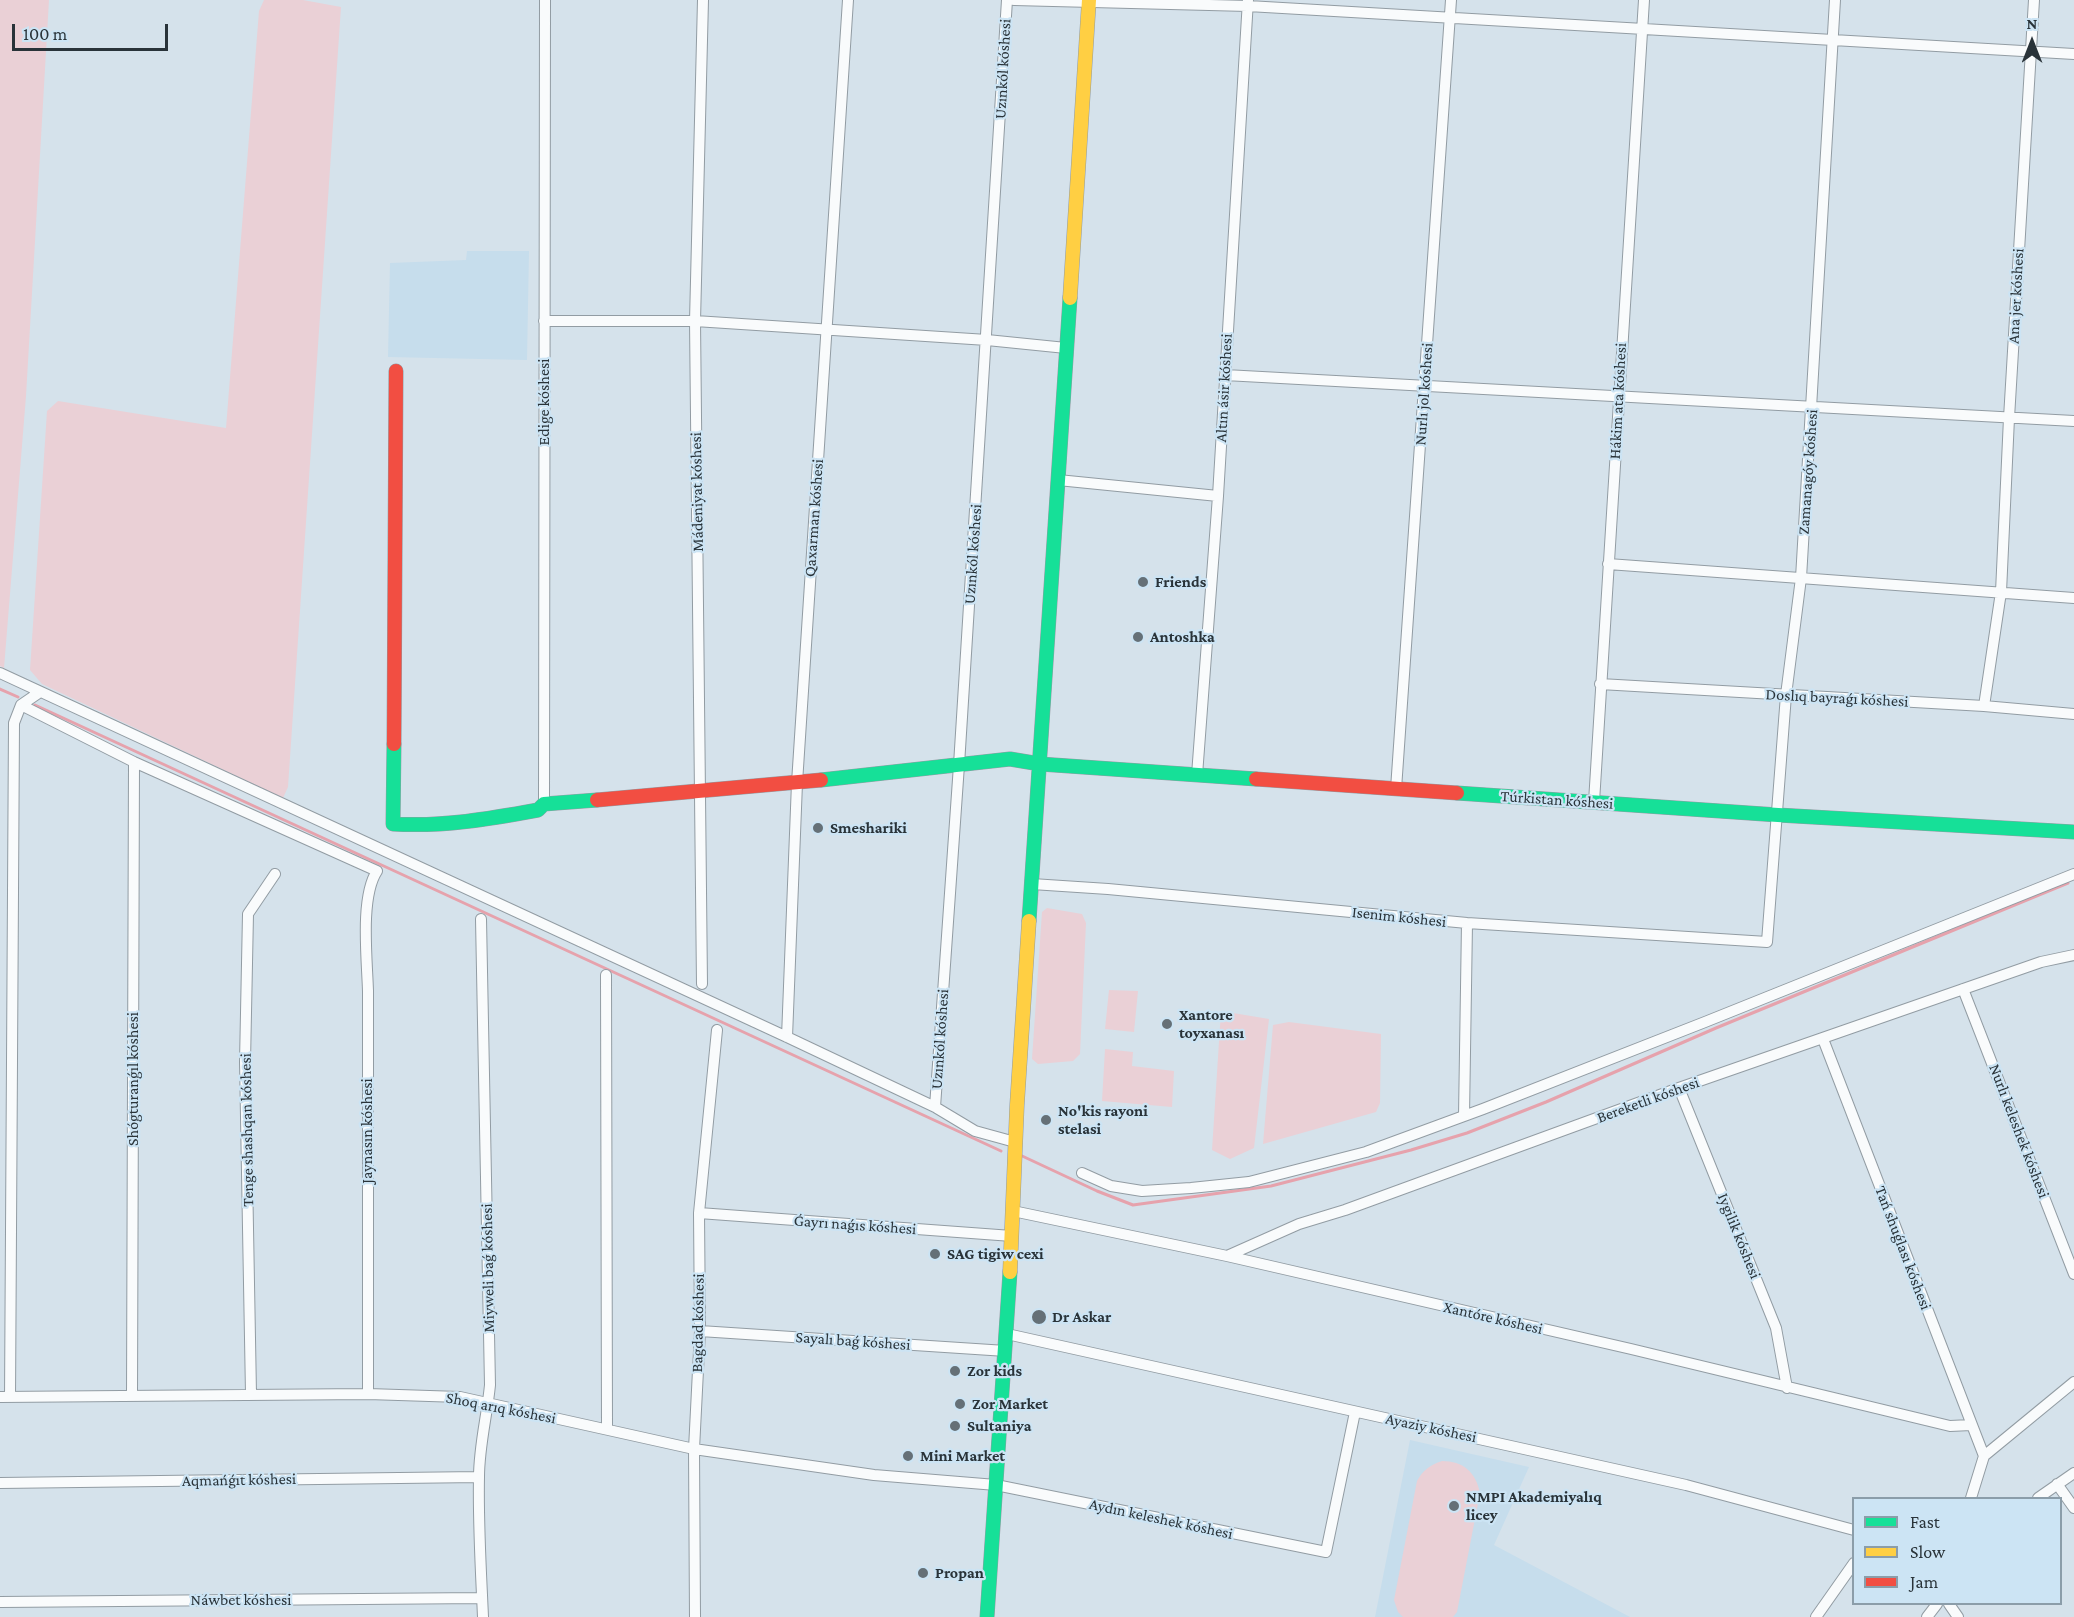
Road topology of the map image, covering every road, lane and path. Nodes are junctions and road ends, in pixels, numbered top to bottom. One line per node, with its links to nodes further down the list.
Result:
1 (545, 0): 17 (street, Edige kóshesi)
2 (703, 0): 18 (street, Mádeniyat kóshesi)
3 (849, 0): 19 (street, Qaxarman kóshesi)
4 (1007, 0): 20 (street, Uzınkól kóshesi)
5 (1014, 0): 10 (street)
6 (1451, 0): 12 (street, Nurlı jol kóshesi)
7 (1644, 0): 13 (street, Hákim ata kóshesi)
8 (1835, 0): 14 (street, Zamanagóy kóshesi)
9 (2034, 0): 15 (street, Ana jer kóshesi)
10 (1089, 1): 11 (street); 21 (street)
11 (1248, 3): 12 (street); 23 (street, Altın ásir kóshesi)
12 (1450, 18): 13 (street); 24 (street, Nurlı jol kóshesi)
13 (1642, 28): 14 (street); 25 (street, Hákim ata kóshesi)
14 (1833, 40): 15 (street); 26 (street, Zamanagóy kóshesi)
15 (2031, 51): 16 (street); 27 (street, Ana jer kóshesi)
16 (2074, 54)
17 (544, 321): 18 (street); 50 (street, Edige kóshesi)
18 (695, 321): 19 (street); 48 (street, Mádeniyat kóshesi)
19 (826, 331): 20 (street); 46 (street, Qaxarman kóshesi)
20 (987, 340): 21 (street); 44 (street, Uzınkól kóshesi)
21 (1066, 348): 29 (street)
22 (396, 371): 50 (street, Túrkistan kóshesi)
23 (1225, 375): 24 (street); 30 (street, Altın ásir kóshesi)
24 (1424, 386): 25 (street); 47 (street, Nurlı jol kóshesi)
25 (1618, 396): 26 (street); 31 (street, Hákim ata kóshesi)
26 (1813, 406): 27 (street); 32 (street, Zamanagóy kóshesi)
27 (2009, 418): 28 (street); 33 (street, Ana jer kóshesi)
28 (2074, 421)
29 (1058, 480): 30 (street); 43 (street)
30 (1218, 496): 45 (street, Altın ásir kóshesi)
31 (1608, 564): 32 (street); 36 (street, Hákim ata kóshesi)
32 (1802, 578): 33 (street); 38 (street, Zamanagóy kóshesi)
33 (2001, 592): 34 (street); 40 (street, Ana jer kóshesi)
34 (2074, 598)
35 (0, 673): 37 (street)
36 (1600, 684): 38 (street, Doslıq bayraǵı kóshesi); 49 (street, Hákim ata kóshesi)
37 (40, 692): 39 (street); 64 (street)
38 (1786, 695): 40 (street, Doslıq bayraǵı kóshesi); 51 (street, Zamanagóy kóshesi)
39 (21, 705): 42 (street); 84 (street)
40 (1984, 706): 41 (street, Doslıq bayraǵı kóshesi)
41 (2074, 714)
42 (134, 762): 81 (street, Jaynasın kóshesi); 83 (street, Shógturanǵıl kóshesi)
43 (1040, 764): 44 (street, Túrkistan kóshesi); 45 (street, Túrkistan kóshesi); 55 (street)
44 (959, 765): 46 (street, Túrkistan kóshesi); 67 (street, Uzınkól kóshesi)
45 (1197, 775): 47 (street, Túrkistan kóshesi)
46 (797, 783): 48 (street, Túrkistan kóshesi); 64 (street, Qaxarman kóshesi)
47 (1396, 789): 49 (street, Túrkistan kóshesi)
48 (699, 791): 50 (street, Túrkistan kóshesi); 61 (street, Mádeniyat kóshesi)
49 (1594, 802): 51 (street, Túrkistan kóshesi)
50 (544, 804)
51 (1778, 814): 52 (street, Túrkistan kóshesi); 58 (street, Zamanagóy kóshesi)
52 (2074, 832)
53 (275, 874): 82 (street, Tenge shashqan kóshesi)
54 (2074, 874): 68 (street)
55 (1032, 884): 57 (street, Isenim kóshesi); 69 (street)
56 (482, 919): 85 (street, Miyweli baǵ kóshesi)
57 (1467, 923): 58 (street, Isenim kóshesi); 68 (street)
58 (1767, 942)
59 (2074, 955): 62 (street, Bereketli kóshesi)
60 (606, 975): 88 (street)
61 (702, 984)
62 (1963, 989): 65 (street, Bereketli kóshesi); 75 (street, Nurlı keleshek kóshesi)
63 (717, 1030): 72 (street, Bagdad kóshesi)
64 (787, 1037): 67 (street)
65 (1823, 1039): 66 (street, Bereketli kóshesi); 87 (street, Tań shuǵlası kóshesi)
66 (1679, 1088): 74 (street, Bereketli kóshesi); 80 (street, Iygilik kóshesi)
67 (934, 1107): 69 (street)
68 (1464, 1116): 70 (street)
69 (1016, 1142): 71 (street)
70 (1082, 1173)
71 (1013, 1211): 73 (street); 74 (street, Xantóre kóshesi)
72 (699, 1213): 73 (street, Ǵayrı naǵıs kóshesi); 76 (street, Bagdad kóshesi)
73 (1012, 1236): 77 (street)
74 (1227, 1256): 80 (street, Xantóre kóshesi)
75 (2074, 1274)
76 (700, 1332): 78 (street, Sayalı baǵ kóshesi); 89 (street, Bagdad kóshesi)
77 (1007, 1334): 78 (street); 86 (street, Ayaziy kóshesi)
78 (1006, 1351): 95 (street)
79 (2074, 1382): 90 (street)
80 (1787, 1388): 87 (street, Xantóre kóshesi)
81 (368, 1394): 82 (street, Shoq arıq kóshesi); 85 (street, Shoq arıq kóshesi)
82 (251, 1395): 83 (street, Shoq arıq kóshesi)
83 (132, 1396): 84 (street, Shoq arıq kóshesi)
84 (5, 1397)
85 (488, 1404): 88 (street, Shoq arıq kóshesi); 92 (street, Miyweli baǵ kóshesi)
86 (1355, 1412): 95 (street, Aydın keleshek kóshesi); 99 (street, Ayaziy kóshesi)
87 (1971, 1425): 90 (street, Tań shuǵlası kóshesi)
88 (607, 1429): 89 (street, Shoq arıq kóshesi)
89 (694, 1449): 95 (street, Shoq arıq kóshesi); 105 (street, Bagdad kóshesi)
90 (1984, 1456): 96 (street)
91 (2074, 1473): 94 (street)
92 (479, 1476): 93 (street, Aqmańǵıt kóshesi); 101 (street, Miyweli baǵ kóshesi)
93 (0, 1483)
94 (2057, 1484): 97 (street); 98 (street)
95 (996, 1485): 106 (street)
96 (1971, 1497)
97 (2039, 1497)
98 (2074, 1508)
99 (1852, 1529)
100 (1852, 1566): 107 (street)
101 (482, 1598): 102 (street, Náwbet kóshesi); 104 (street, Miyweli baǵ kóshesi)
102 (0, 1602)
103 (1936, 1605): 108 (street)
104 (483, 1617)
105 (695, 1617)
106 (987, 1617)
107 (1816, 1617)
108 (1927, 1617)

